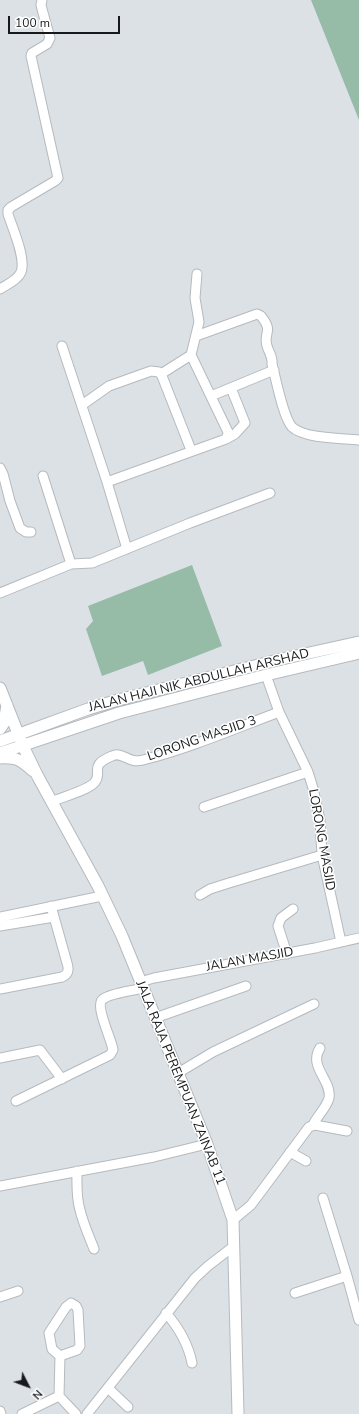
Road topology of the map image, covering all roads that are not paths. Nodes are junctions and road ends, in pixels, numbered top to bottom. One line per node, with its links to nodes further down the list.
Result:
1 (42, 0): 3 (street)
2 (197, 274): 4 (street)
3 (0, 289)
4 (196, 336): 6 (street); 7 (street)
5 (62, 346): 11 (street)
6 (191, 355): 8 (street); 10 (street)
7 (274, 370): 9 (street); 13 (street)
8 (161, 374): 11 (street); 14 (street)
9 (231, 388): 10 (street); 12 (street)
10 (210, 396): 12 (street)
11 (82, 405): 17 (street)
12 (226, 439): 14 (street)
13 (359, 440)
14 (191, 450): 17 (street)
15 (0, 468): 19 (street)
16 (43, 476): 21 (street)
17 (107, 482): 20 (street)
18 (270, 493): 20 (street)
19 (31, 532)
20 (127, 548): 21 (street)
21 (71, 564): 22 (street)
22 (0, 593)
23 (359, 642): 30 (main road, JALAN HAJI NIK ABDULLAH ARSHAD)
24 (359, 653): 25 (main road, JALAN HAJI NIK ABDULLAH ARSHAD)
25 (266, 675): 28 (street, LORONG MASJID); 32 (main road, JALAN HAJI NIK ABDULLAH ARSHAD)
26 (0, 688): 27 (main road, JALA RAJA PEREMPUAN ZAINAB 11)
27 (7, 704): 29 (main road); 30 (main road, JALA RAJA PEREMPUAN ZAINAB 11)
28 (279, 712): 35 (street, LORONG MASJID); 37 (street, LORONG MASJID 3)
29 (0, 729)
30 (19, 735): 31 (main road, JALAN HAJI NIK ABDULLAH ARSHAD); 32 (main road, JALA RAJA PEREMPUAN ZAINAB 11)
31 (0, 741)
32 (23, 746): 33 (main road, JALAN HAJI NIK ABDULLAH ARSHAD); 36 (main road, JALA RAJA PEREMPUAN ZAINAB 11)
33 (0, 753)
34 (0, 758): 36 (main road)
35 (308, 772): 38 (street); 39 (street, LORONG MASJID)
36 (37, 775): 37 (main road, JALA RAJA PEREMPUAN ZAINAB 11)
37 (51, 802): 41 (main road, JALA RAJA PEREMPUAN ZAINAB 11)
38 (204, 806)
39 (322, 856): 40 (street); 48 (street, LORONG MASJID)
40 (200, 895)
41 (102, 896): 42 (street); 50 (main road, JALA RAJA PEREMPUAN ZAINAB 11)
42 (51, 906): 44 (street); 45 (street)
43 (293, 909): 49 (street)
44 (0, 917)
45 (54, 917): 46 (street); 52 (street)
46 (0, 926)
47 (359, 938): 48 (street, JALAN MASJID)
48 (341, 942): 49 (street, JALAN MASJID)
49 (287, 954): 50 (street, JALAN MASJID)
50 (141, 985): 54 (main road, JALA RAJA PEREMPUAN ZAINAB 11); 58 (street, JALAN MASJID)
51 (246, 986): 54 (street)
52 (0, 989)
53 (314, 1004): 57 (street)
54 (155, 1018): 57 (main road, JALA RAJA PEREMPUAN ZAINAB 11)
55 (320, 1048): 60 (street)
56 (0, 1058): 58 (street)
57 (178, 1073): 62 (main road, JALA RAJA PEREMPUAN ZAINAB 11)
58 (62, 1079): 59 (street)
59 (16, 1101)
60 (313, 1125): 61 (street); 63 (street)
61 (347, 1131)
62 (207, 1144): 65 (street); 68 (main road, JALA RAJA PEREMPUAN ZAINAB 11)
63 (290, 1152): 64 (street); 68 (street)
64 (306, 1161)
65 (77, 1171): 66 (street); 70 (street)
66 (0, 1186)
67 (323, 1198): 71 (street)
68 (234, 1220): 69 (main road, JALA RAJA PEREMPUAN ZAINAB 11)
69 (234, 1246): 75 (street); 87 (main road, JALA RAJA PEREMPUAN ZAINAB 11)
70 (94, 1249)
71 (347, 1276): 73 (street); 76 (street)
72 (18, 1291): 74 (street)
73 (295, 1292)
74 (0, 1297)
75 (166, 1313): 78 (street); 79 (street)
76 (359, 1320)
77 (60, 1356): 77 (street); 80 (street)
78 (192, 1362)
79 (108, 1388): 81 (street); 82 (street)
80 (59, 1396): 83 (street); 84 (street)
81 (94, 1405): 85 (street); 86 (street)
82 (128, 1407)
83 (22, 1414)
84 (76, 1414)
85 (87, 1414)
86 (100, 1414)
87 (238, 1414)

